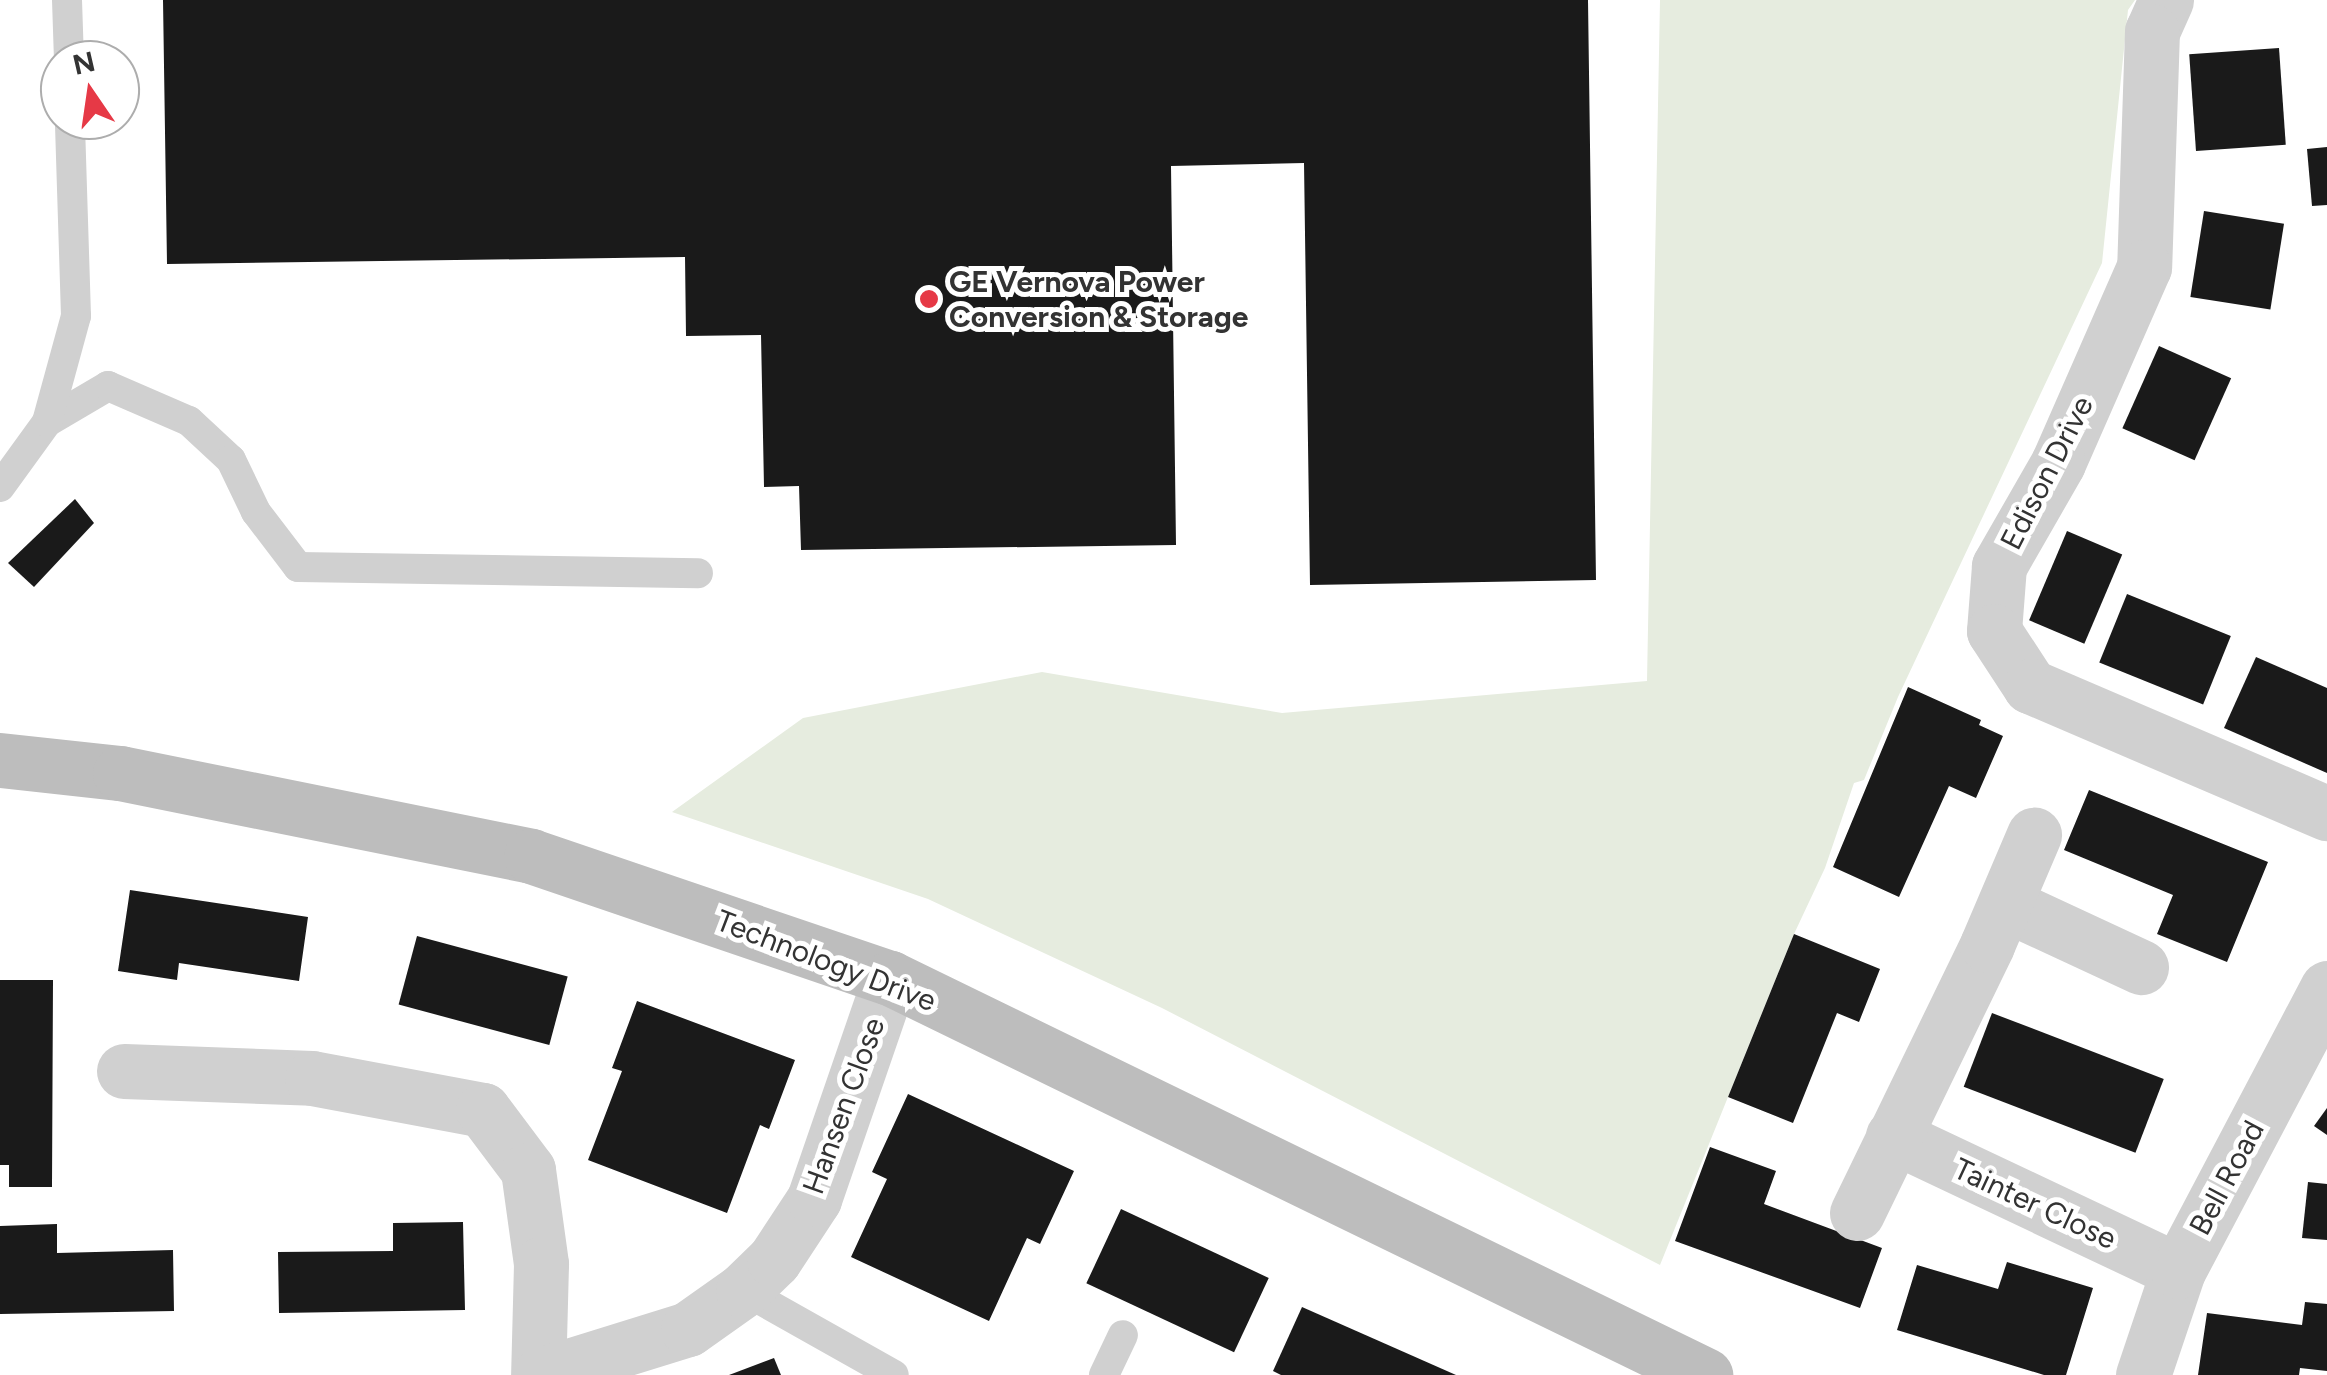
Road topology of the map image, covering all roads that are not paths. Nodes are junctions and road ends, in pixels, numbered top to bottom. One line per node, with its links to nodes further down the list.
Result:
1 (67, 0): 3 (lane)
2 (2166, 0): 9 (street, Edison Drive)
3 (68, 40)
4 (71, 140): 5 (lane)
5 (47, 422): 6 (lane); 7 (lane)
6 (0, 487)
7 (698, 573)
8 (0, 760): 13 (street, Technology Drive)
9 (2327, 813)
10 (2034, 835): 11 (street)
11 (2005, 904): 12 (street); 16 (street)
12 (2141, 966)
13 (890, 978): 19 (street, Hansen Close); 24 (street, Technology Drive)
14 (2327, 988): 18 (street, Bell Road)
15 (124, 1071): 21 (street)
16 (1893, 1136): 17 (street); 18 (street, Tainter Close)
17 (1857, 1213)
18 (2178, 1271): 25 (street, Bell Road)
19 (743, 1290): 21 (street, Hansen Close); 22 (lane)
20 (1122, 1336): 23 (lane)
21 (538, 1375)
22 (894, 1375)
23 (1104, 1375)
24 (1705, 1375)
25 (2143, 1375)

